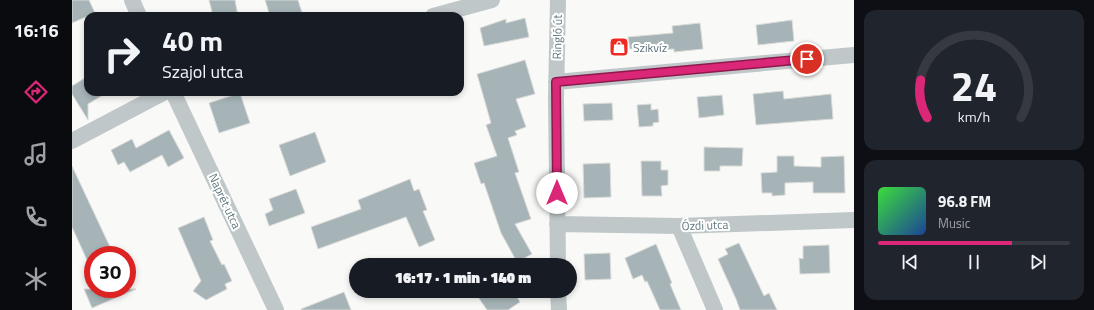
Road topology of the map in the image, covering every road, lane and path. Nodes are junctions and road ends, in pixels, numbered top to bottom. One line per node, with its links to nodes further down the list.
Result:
1 (132, 0): 4 (street)
2 (492, 0): 5 (street)
3 (558, 0): 7 (street, Ringló út)
4 (137, 12)
5 (448, 12)
6 (854, 55): 7 (street)
7 (556, 82): 12 (street, Ringló út)
8 (158, 96): 10 (street)
9 (175, 96): 16 (street, Naprét utca)
10 (72, 142)
11 (854, 220): 13 (street, Ózdi utca)
12 (557, 224): 13 (street, Ózdi utca); 14 (street, Ringló út)
13 (679, 226): 18 (street)
14 (558, 258)
15 (558, 298): 17 (street)
16 (276, 310)
17 (559, 310)
18 (715, 310)

